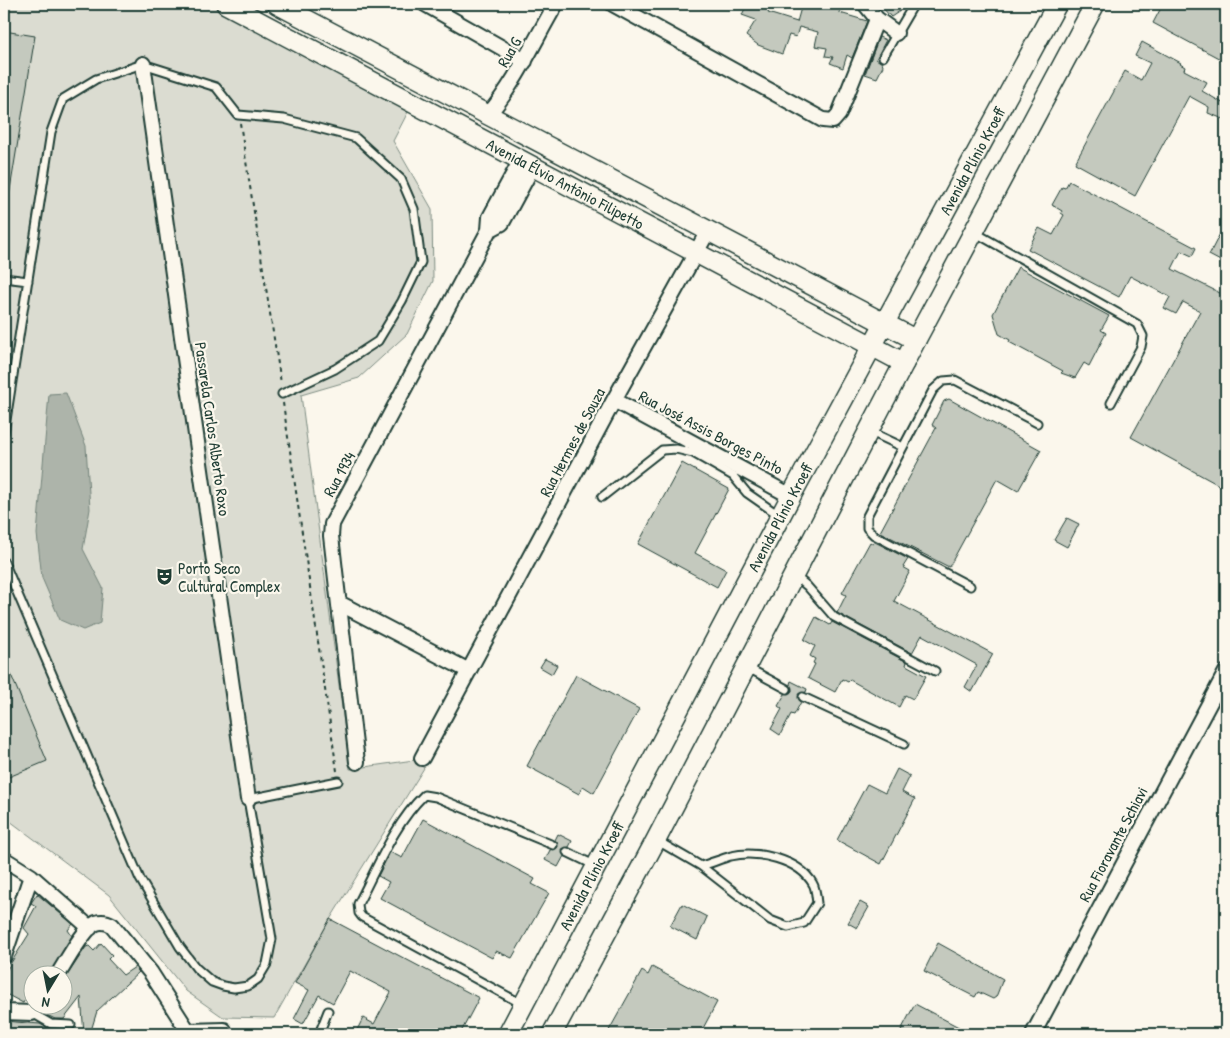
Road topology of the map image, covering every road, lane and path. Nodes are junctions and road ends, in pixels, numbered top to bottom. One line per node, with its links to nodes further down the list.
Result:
1 (226, 4): 19 (main road, Avenida Élvio Antônio Filipetto)
2 (277, 4): 15 (main road, Avenida Élvio Antônio Filipetto)
3 (425, 4): 13 (street)
4 (613, 4): 10 (street)
5 (865, 4): 10 (street)
6 (914, 4): 11 (lane)
7 (1058, 4): 25 (main road, Avenida Plínio Kroeff)
8 (1095, 4): 21 (main road)
9 (553, 5): 13 (street, Rua G)
10 (877, 20): 11 (street)
11 (896, 33): 12 (lane)
12 (883, 58)
13 (525, 61): 15 (street, Rua G)
14 (143, 64): 16 (lane); 24 (lane); 53 (street, Passarela Carlos Alberto Roxo)
15 (488, 114): 17 (main road, Avenida Élvio Antônio Filipetto)
16 (238, 115): 29 (path); 29 (lane)
17 (515, 129): 18 (main road, Avenida Élvio Antônio Filipetto); 19 (main road)
18 (560, 152): 19 (main road); 20 (main road, Avenida Élvio Antônio Filipetto)
19 (528, 160): 22 (main road, Avenida Élvio Antônio Filipetto); 42 (street, Rua 1934)
20 (708, 231): 22 (street, Rua Hermes de Souza); 25 (main road, Avenida Élvio Antônio Filipetto)
21 (974, 232): 26 (main road); 31 (lane)
22 (696, 253): 27 (main road, Avenida Élvio Antônio Filipetto); 30 (street, Rua Hermes de Souza)
23 (4, 278): 24 (lane)
24 (28, 281): 34 (lane)
25 (885, 324): 26 (main road, Avenida Élvio Antônio Filipetto); 27 (main road, Avenida Plínio Kroeff)
26 (916, 340): 28 (main road)
27 (872, 346): 28 (main road, Avenida Élvio Antônio Filipetto); 36 (main road, Avenida Plínio Kroeff)
28 (904, 363): 33 (main road)
29 (282, 394): 52 (path)
30 (614, 400): 36 (street, Rua José Assis Borges Pinto); 44 (street, Rua Hermes de Souza)
31 (1111, 403)
32 (1037, 423): 35 (lane)
33 (869, 431): 35 (lane); 40 (main road)
34 (4, 433)
35 (904, 447): 41 (lane)
36 (791, 496): 38 (main road, Avenida Plínio Kroeff)
37 (602, 497): 38 (lane)
38 (780, 516): 58 (main road, Avenida Plínio Kroeff)
39 (4, 562): 53 (lane)
40 (794, 575): 43 (main road); 45 (lane)
41 (970, 586)
42 (339, 603): 44 (street); 51 (street, Rua 1934)
43 (746, 667): 47 (lane); 54 (main road)
44 (468, 671): 50 (street, Rua Hermes de Souza)
45 (935, 671)
46 (1226, 672): 75 (street, Rua Fioravante Schiavi)
47 (787, 689)
48 (803, 697): 49 (lane)
49 (904, 744)
50 (422, 758)
51 (357, 762)
52 (338, 781): 53 (lane)
53 (248, 798)
54 (656, 840): 59 (lane); 74 (main road)
55 (553, 845): 64 (lane)
56 (567, 852): 58 (lane)
57 (4, 859): 60 (street)
58 (596, 866): 64 (main road, Avenida Plínio Kroeff)
59 (701, 866): 59 (lane)
60 (31, 876): 61 (street); 62 (street)
61 (95, 925): 63 (street); 71 (street)
62 (4, 956)
63 (64, 966)
64 (523, 1005): 73 (main road, Avenida Plínio Kroeff)
65 (22, 1010): 67 (street)
66 (328, 1011): 72 (lane)
67 (4, 1012)
68 (42, 1016): 69 (lane)
69 (71, 1025)
70 (224, 1030): 71 (street)
71 (187, 1032)
72 (319, 1034)
73 (508, 1034)
74 (552, 1034)
75 (1033, 1034)

